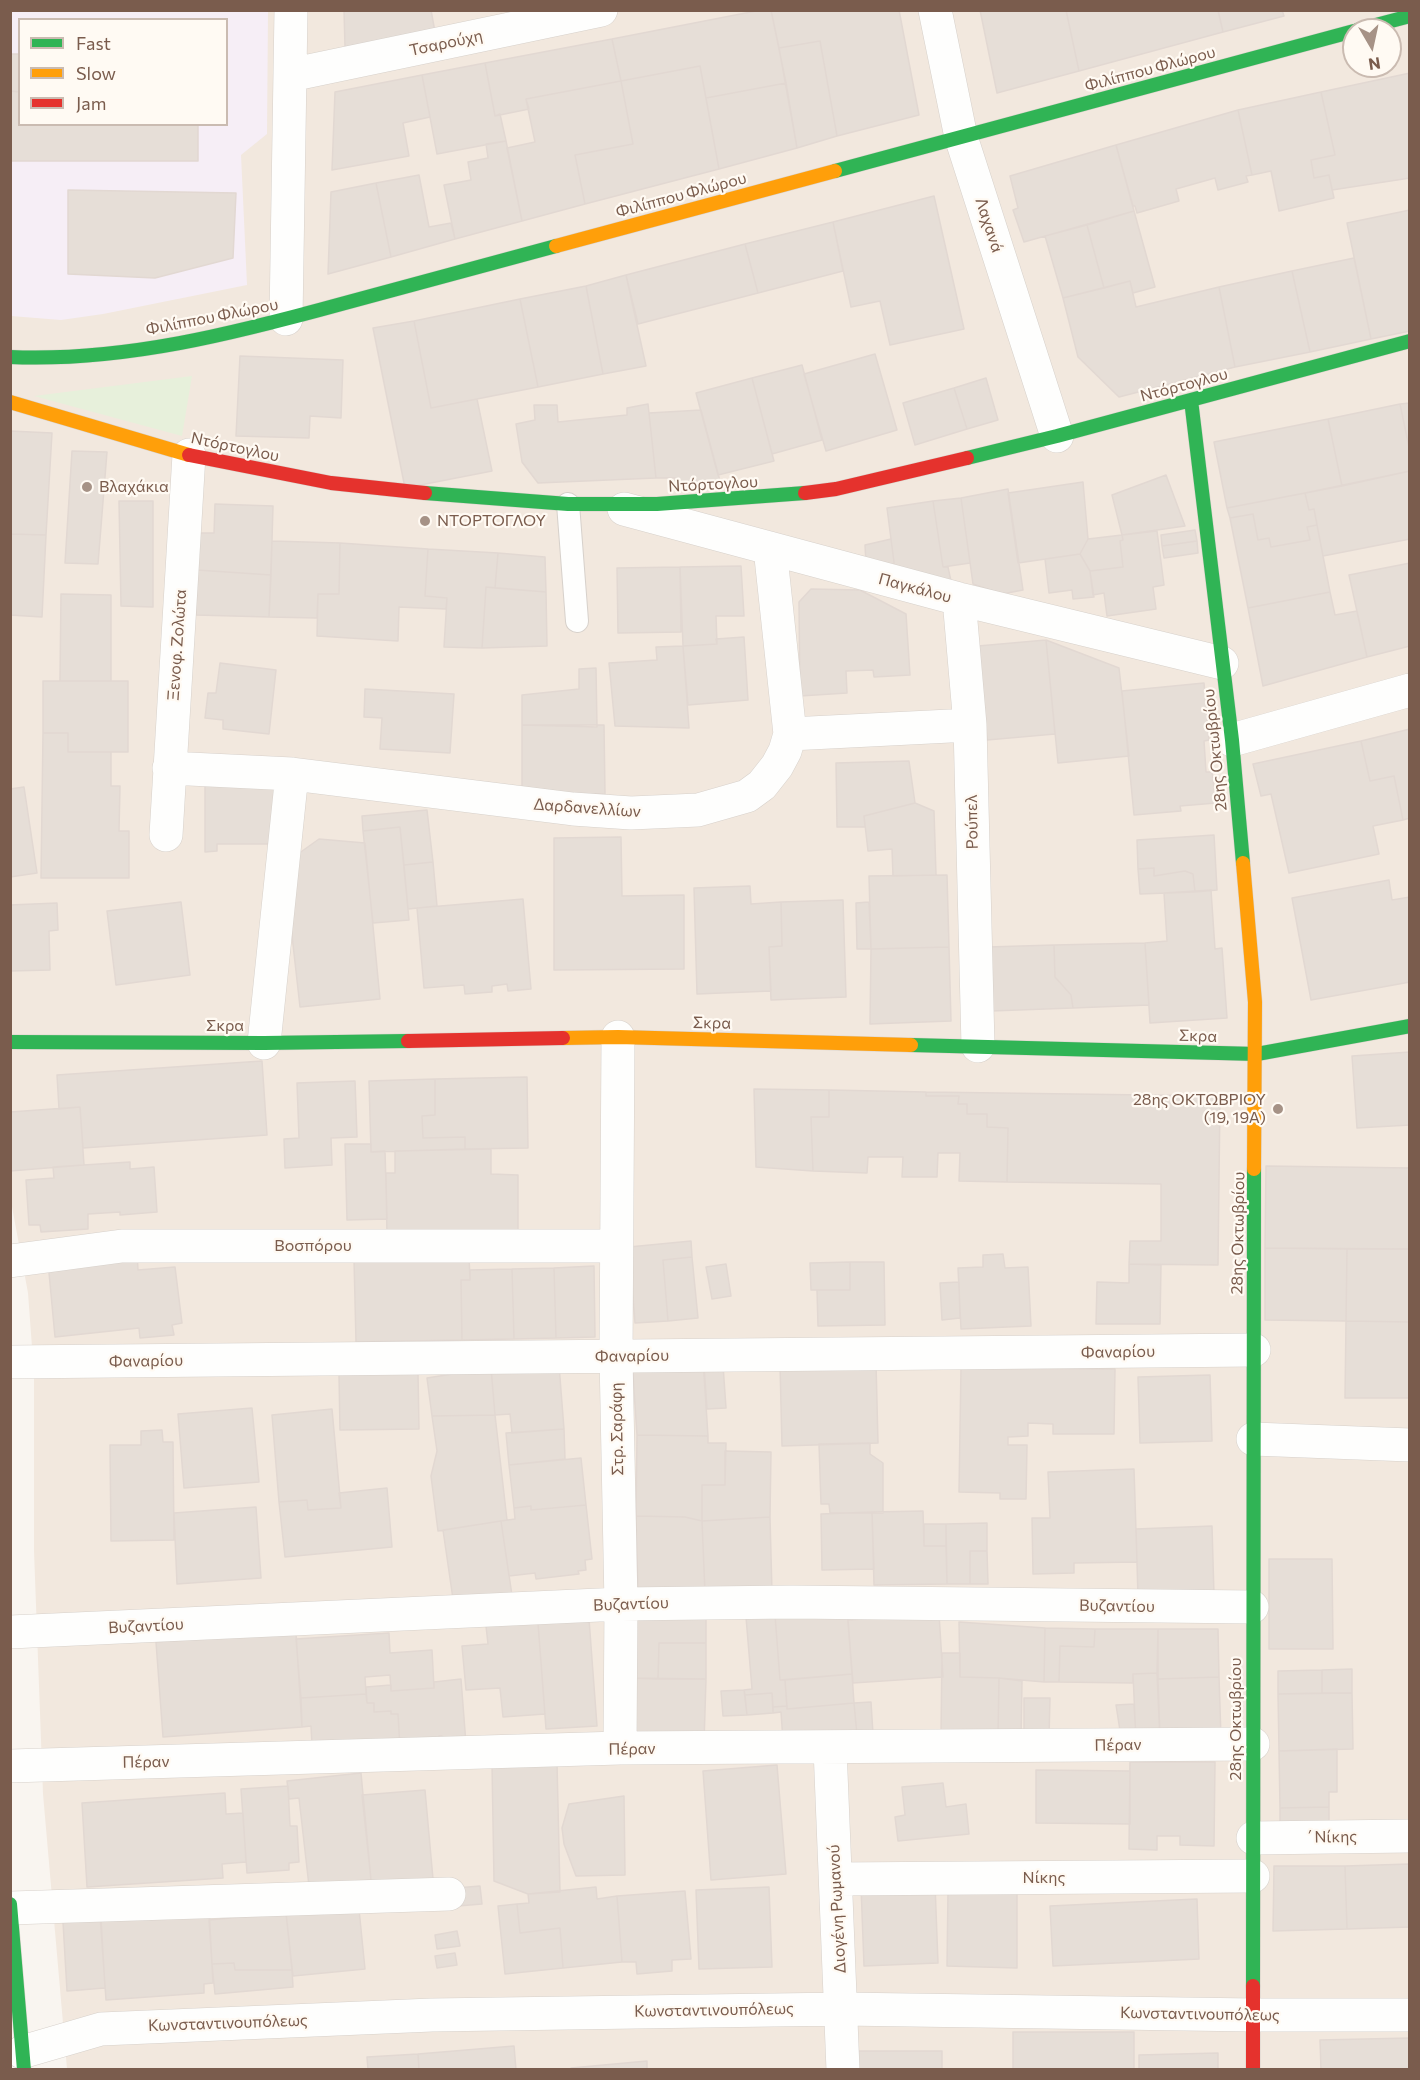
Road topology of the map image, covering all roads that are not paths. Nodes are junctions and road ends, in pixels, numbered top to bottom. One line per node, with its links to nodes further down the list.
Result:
1 (291, 10): 5 (street)
2 (602, 10): 5 (street, Τσαρούχη)
3 (935, 10): 6 (street, Λαχανά)
4 (1342, 34): 6 (street, Φιλίππου Φλώρου)
5 (290, 75): 7 (street)
6 (961, 137): 7 (street, Φιλίππου Φλώρου); 12 (street, Λαχανά)
7 (286, 319): 9 (street, Φιλίππου Φλώρου)
8 (1410, 341): 10 (street, Ντόρτογλου)
9 (10, 357)
10 (1191, 400): 12 (street, Ντόρτογλου); 19 (street, 28ης Οκτωβρίου)
11 (10, 402): 13 (street, Ντόρτογλου)
12 (1057, 436): 15 (street, Ντόρτογλου)
13 (189, 455): 14 (street, Ντόρτογλου); 24 (street, Ξενοφ. Ζολώτα)
14 (568, 504): 15 (street, Ντόρτογλου); 18 (lane)
15 (610, 505): 16 (street, Παγκάλου)
16 (770, 548): 17 (street, Παγκάλου); 22 (street)
17 (959, 600): 19 (street, Παγκάλου); 21 (street, Ρούπελ)
18 (577, 621)
19 (1222, 663): 23 (street, 28ης Οκτωβρίου)
20 (1410, 690): 23 (street)
21 (970, 725): 22 (street); 31 (street, Ρούπελ)
22 (790, 734): 25 (street, Δαρδανελλίων)
23 (1232, 740): 32 (street, 28ης Οκτωβρίου)
24 (169, 768): 25 (street, Δαρδανελλίων); 26 (street, Ξενοφ. Ζολώτα)
25 (292, 774): 30 (street)
26 (166, 835)
27 (1410, 1026): 32 (street, Σκρα)
28 (618, 1038): 30 (street, Σκρα); 31 (street, Σκρα); 33 (street, Στρ. Σαράφη)
29 (10, 1042): 30 (street, Σκρα)
30 (264, 1043)
31 (978, 1046): 32 (street, Σκρα)
32 (1257, 1054): 35 (street, 28ης Οκτωβρίου)
33 (616, 1246): 34 (street, Βοσπόρου); 36 (street, Στρ. Σαράφη)
34 (10, 1261)
35 (1254, 1350): 36 (street, Φαναρίου); 38 (street, 28ης Οκτωβρίου)
36 (616, 1356): 37 (street, Φαναρίου); 40 (street, Στρ. Σαράφη)
37 (10, 1362)
38 (1253, 1439): 39 (street); 41 (street, 28ης Οκτωβρίου)
39 (1410, 1445)
40 (621, 1604): 41 (street, Βυζαντίου); 42 (street, Βυζαντίου); 44 (street, Στρ. Σαράφη)
41 (1252, 1607): 43 (street, 28ης Οκτωβρίου)
42 (10, 1632)
43 (1253, 1744): 45 (street, Πέραν); 48 (street, 28ης Οκτωβρίου)
44 (620, 1748): 45 (street, Πέραν); 46 (street, Πέραν)
45 (830, 1748): 50 (street, Διογένη Ρωμανού)
46 (10, 1766)
47 (1410, 1836): 48 (street, ΄Νίκης)
48 (1253, 1838): 49 (street, 28ης Οκτωβρίου)
49 (1253, 1876): 50 (street, Νίκης); 54 (street, 28ης Οκτωβρίου)
50 (836, 1879): 53 (street, Διογένη Ρωμανού)
51 (449, 1893): 52 (street)
52 (11, 1906): 56 (street)
53 (842, 2009): 54 (street, Κωνσταντινουπόλεως); 56 (street, Κωνσταντινουπόλεως); 57 (street, Διογένη Ρωμανού)
54 (1253, 2015): 55 (street, Κωνσταντινουπόλεως); 58 (street, 28ης Οκτωβρίου)
55 (1410, 2015)
56 (19, 2059)
57 (843, 2070)
58 (1253, 2070)

